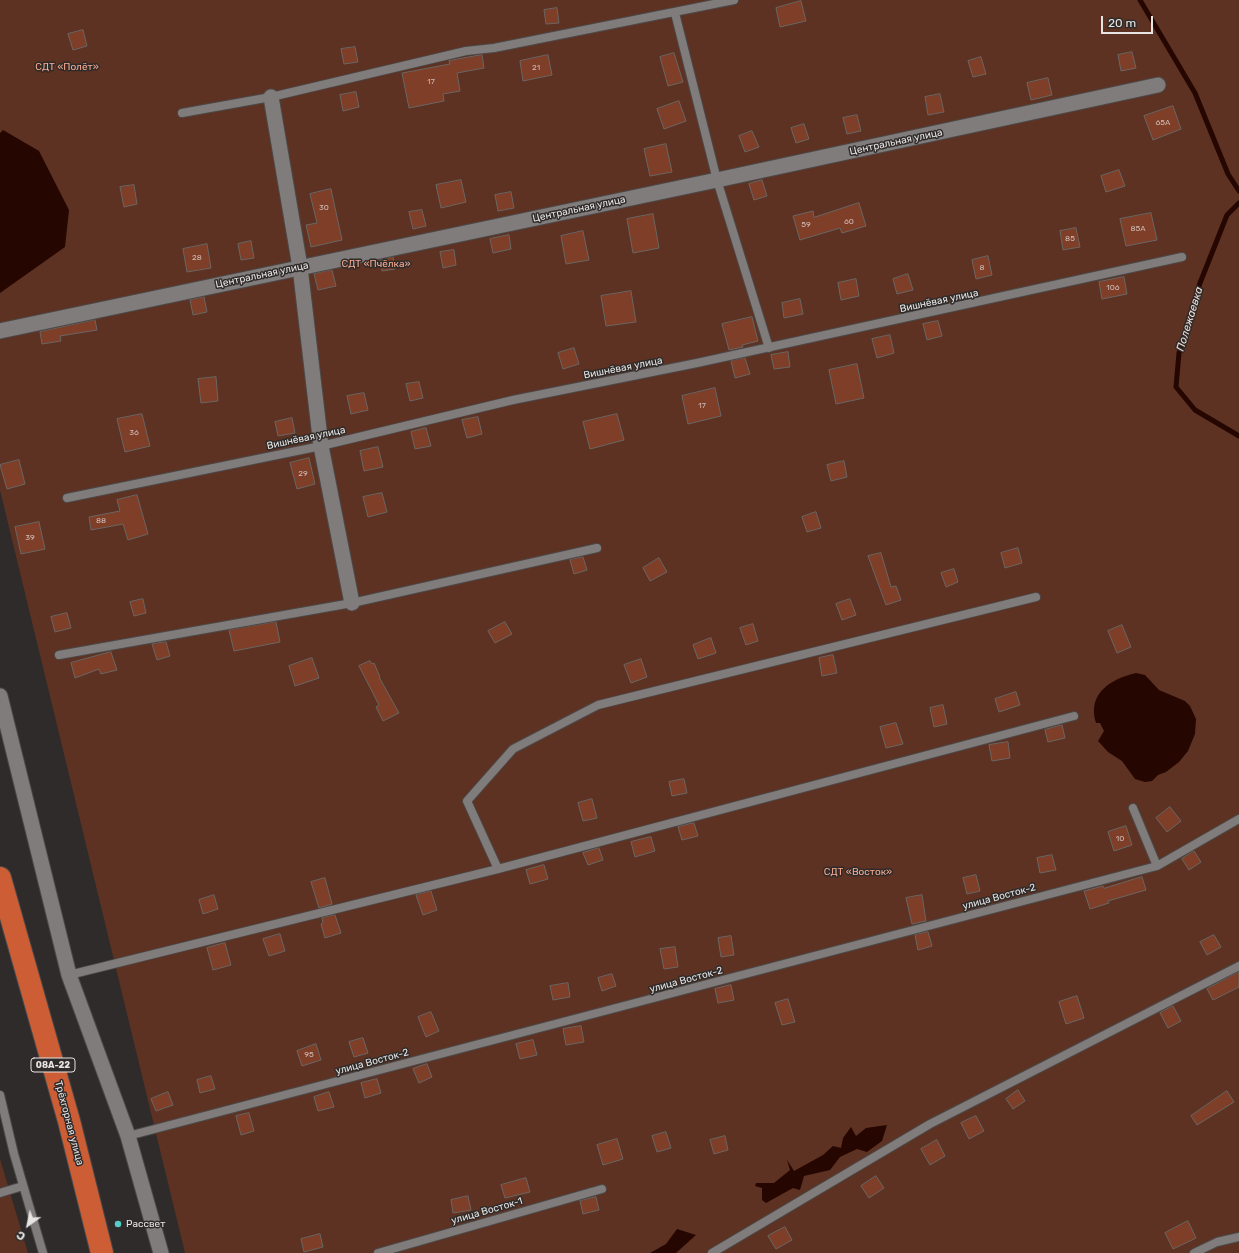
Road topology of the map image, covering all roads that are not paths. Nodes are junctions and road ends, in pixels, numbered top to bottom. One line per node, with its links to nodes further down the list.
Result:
1 (734, 0): 2 (lane)
2 (675, 13): 4 (lane); 6 (lane)
3 (1158, 86): 6 (street, Центральная улица)
4 (271, 97): 5 (lane); 8 (street)
5 (182, 113)
6 (717, 180): 8 (street, Центральная улица); 10 (lane)
7 (1182, 257): 10 (lane, Вишнёвая улица)
8 (300, 267): 9 (street, Центральная улица); 11 (street)
9 (0, 331)
10 (769, 348): 11 (lane, Вишнёвая улица)
11 (321, 446): 12 (lane, Вишнёвая улица); 15 (street)
12 (67, 498)
13 (597, 548): 15 (lane)
14 (1036, 597): 22 (lane)
15 (352, 603): 16 (lane)
16 (59, 655)
17 (0, 696): 25 (street)
18 (1074, 716): 22 (lane)
19 (1133, 808): 21 (lane)
20 (1239, 819): 21 (lane, улица Восток-2)
21 (1157, 866): 27 (lane, улица Восток-2)
22 (498, 869): 25 (lane)
23 (0, 878): 33 (highway, Трёхгорная улица / 08А-22)
24 (1239, 966): 36 (lane)
25 (69, 975): 27 (street)
26 (0, 1095): 28 (lane)
27 (128, 1136): 34 (street)
28 (23, 1186): 30 (lane); 32 (lane)
29 (602, 1189): 35 (lane, улица Восток-1)
30 (0, 1193)
31 (1239, 1237): 37 (lane)
32 (43, 1253)
33 (102, 1253)
34 (161, 1253)
35 (378, 1253)
36 (712, 1253)
37 (1194, 1253)

